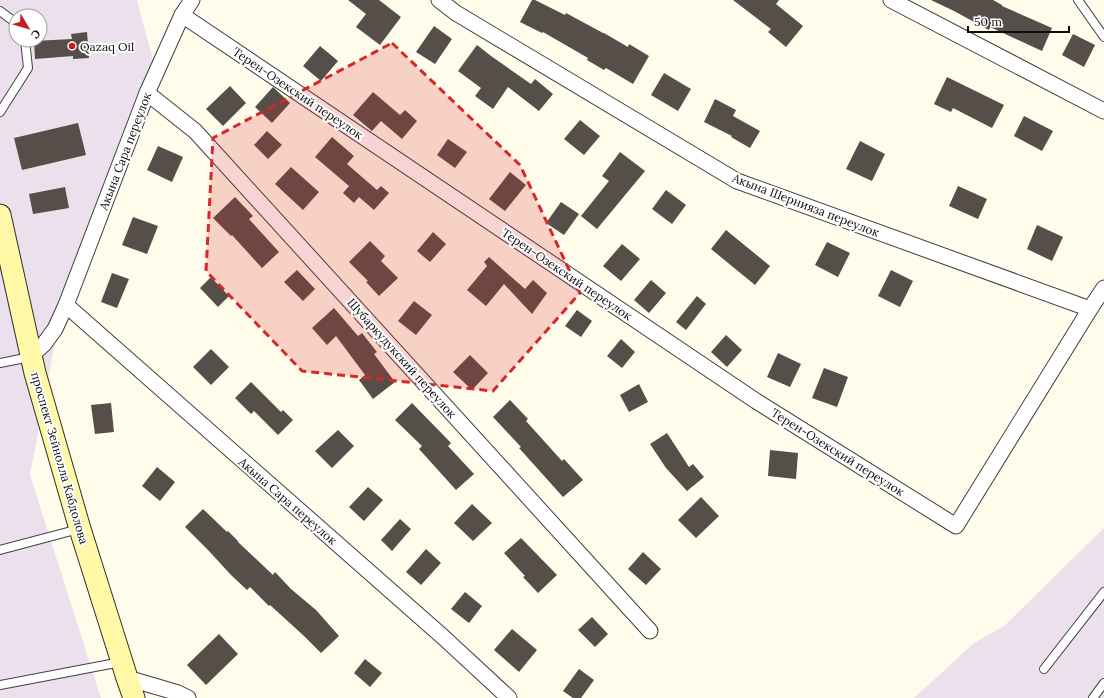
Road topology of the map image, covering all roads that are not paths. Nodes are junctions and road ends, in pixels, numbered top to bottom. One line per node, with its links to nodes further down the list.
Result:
1 (192, 0): 5 (street, Акына Сара переулок)
2 (439, 0): 14 (street, Акына Шернияза переулок)
3 (891, 0): 9 (street)
4 (1078, 0): 6 (lane)
5 (182, 15): 8 (street, Акына Сара переулок); 14 (street, Терен-Озекский переулок)
6 (1104, 37)
7 (26, 48): 10 (lane)
8 (147, 93): 13 (street, Акына Сара переулок); 20 (street, Шубаркудукский переулок)
9 (1104, 111)
10 (0, 112)
11 (0, 215): 15 (main road, проспект Зейнолла Кабдолова)
12 (1104, 288): 14 (street)
13 (66, 305): 15 (street, Акына Сара переулок); 27 (street, Акына Сара переулок)
14 (1090, 309)
15 (31, 356): 16 (lane); 17 (main road, проспект Зейнолла Кабдолова)
16 (0, 363)
17 (80, 529): 18 (lane); 22 (main road, проспект Зейнолла Кабдолова)
18 (0, 550)
19 (1104, 592): 21 (lane)
20 (650, 631)
21 (1044, 669)
22 (124, 670): 24 (lane); 25 (main road, проспект Зейнолла Кабдолова); 26 (street)
23 (1104, 683): 28 (lane)
24 (0, 685)
25 (134, 698)
26 (188, 698)
27 (509, 698)
28 (1093, 698)

